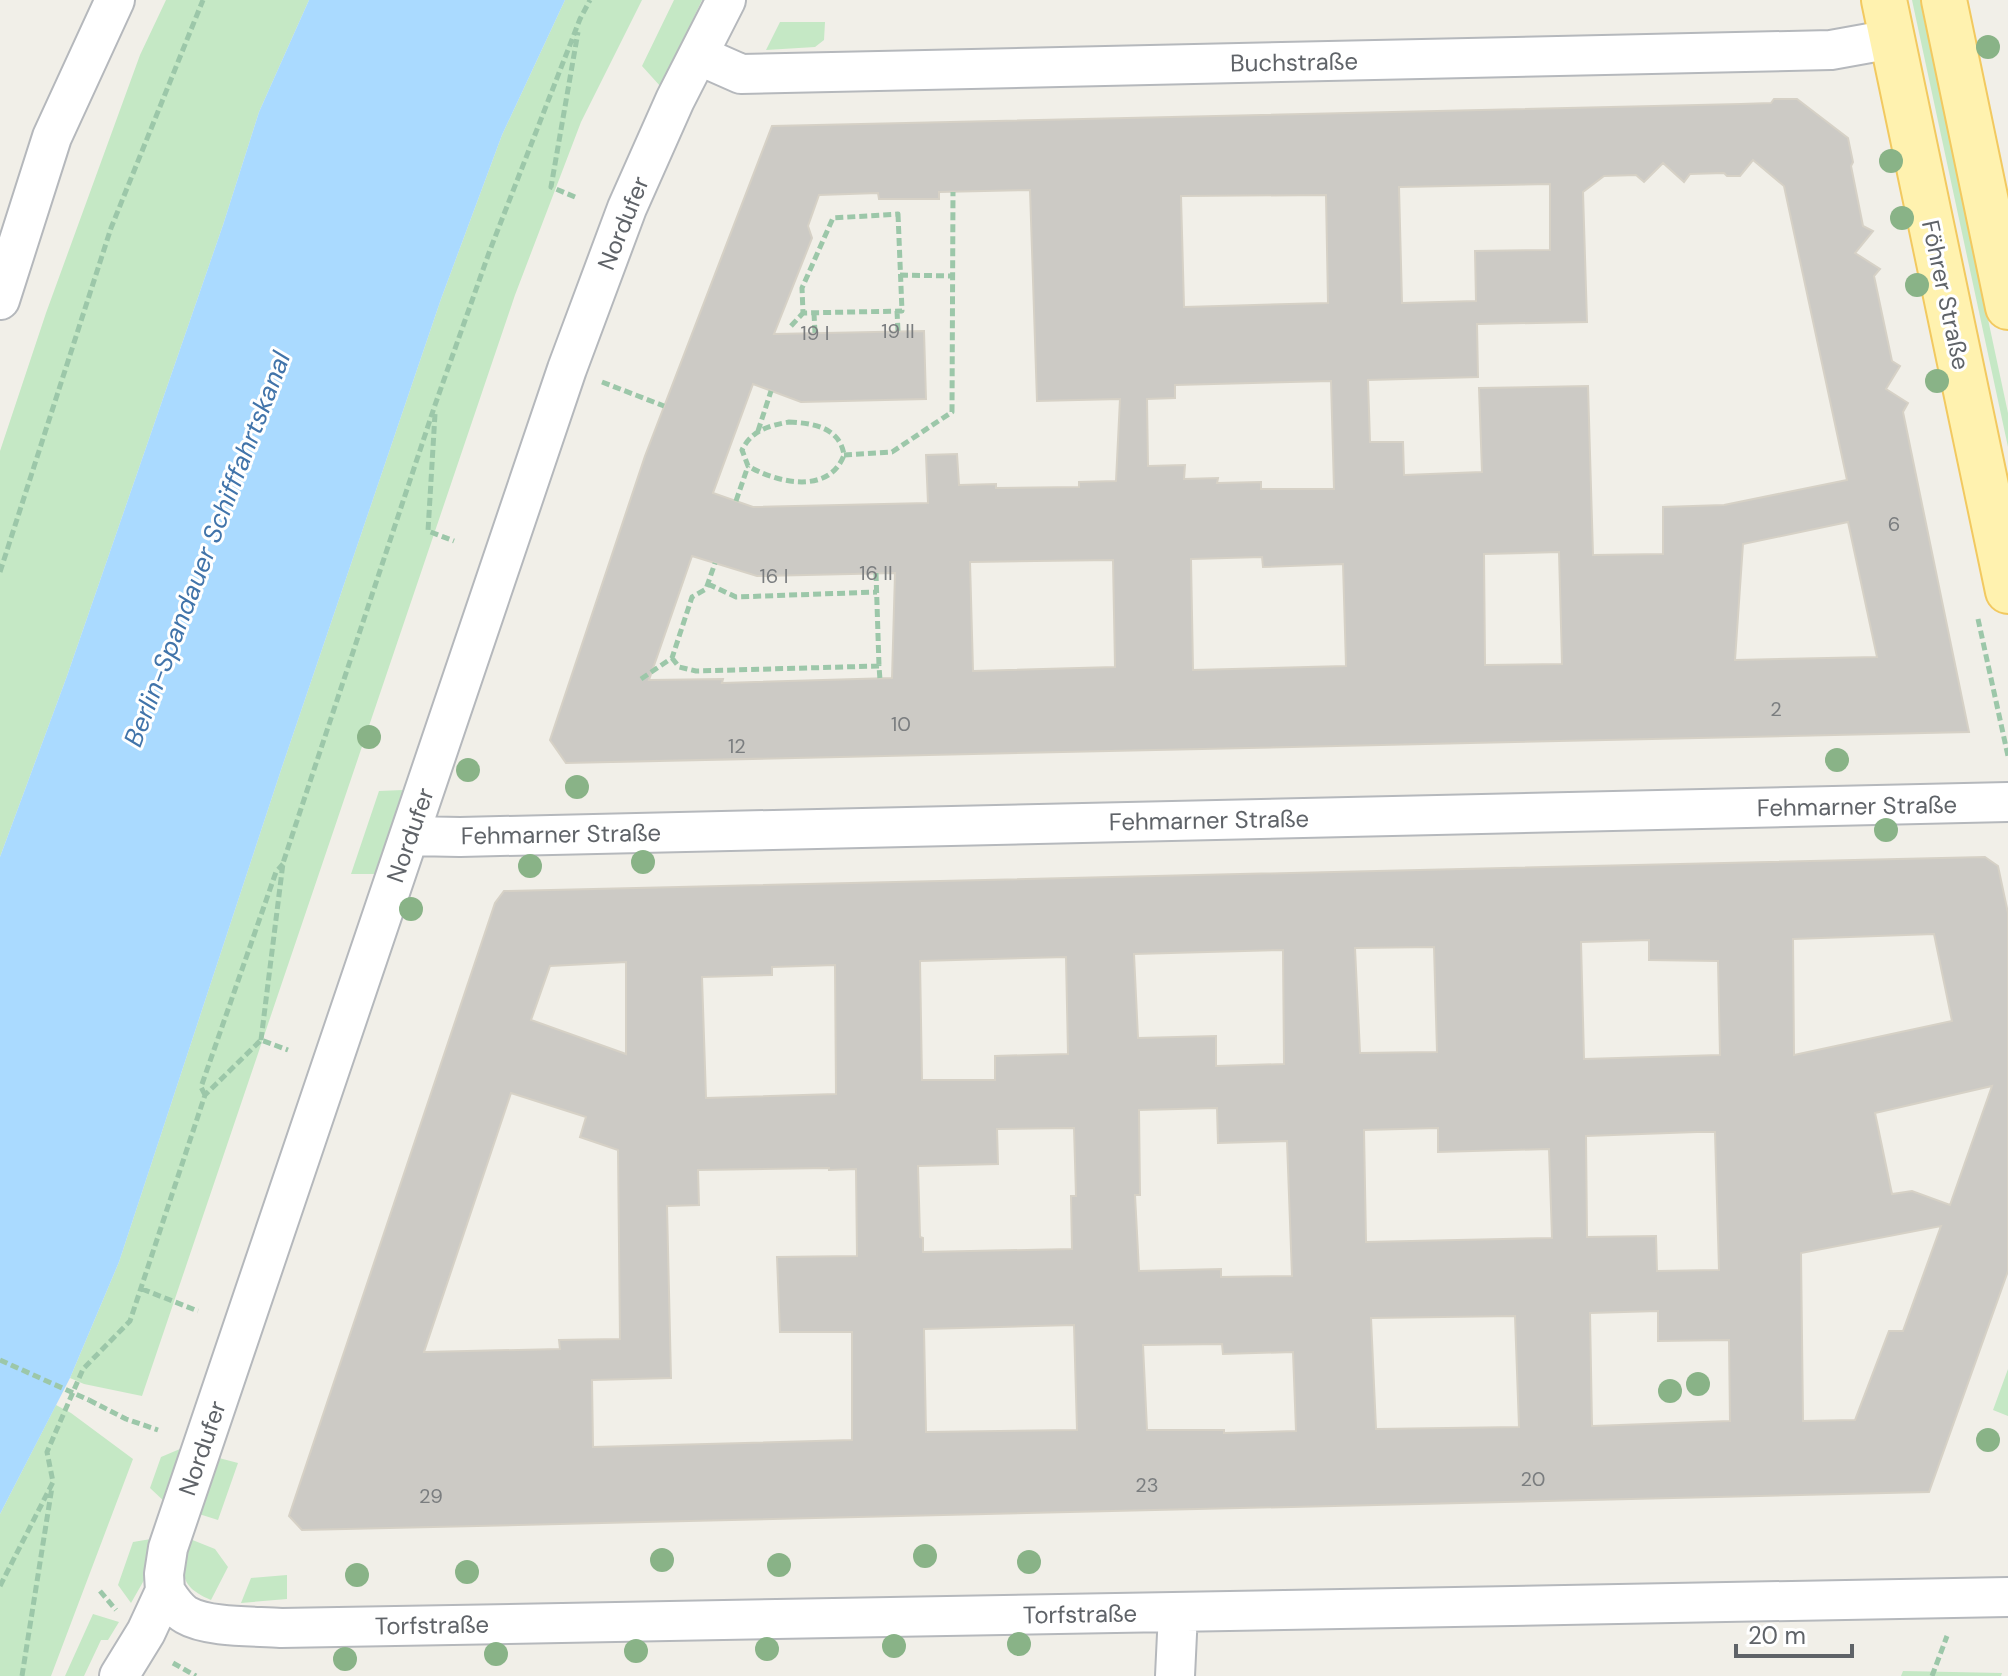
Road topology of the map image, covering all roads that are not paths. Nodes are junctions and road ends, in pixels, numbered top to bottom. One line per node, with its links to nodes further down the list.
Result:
1 (115, 0): 6 (street)
2 (726, 0): 5 (street, Nordufer)
3 (1944, 0): 7 (main road)
4 (1888, 20): 5 (street, Buchstraße); 8 (main road, Föhrer Straße)
5 (698, 55): 10 (street, Nordufer)
6 (0, 300)
7 (2008, 307)
8 (2007, 578)
9 (2008, 802): 10 (street, Fehmarner Straße)
10 (410, 836): 11 (street, Nordufer)
11 (165, 1591): 13 (street, Torfstraße); 14 (street, Nordufer)
12 (2008, 1597): 13 (street, Torfstraße)
13 (1178, 1613): 15 (street)
14 (119, 1676)
15 (1175, 1676)

